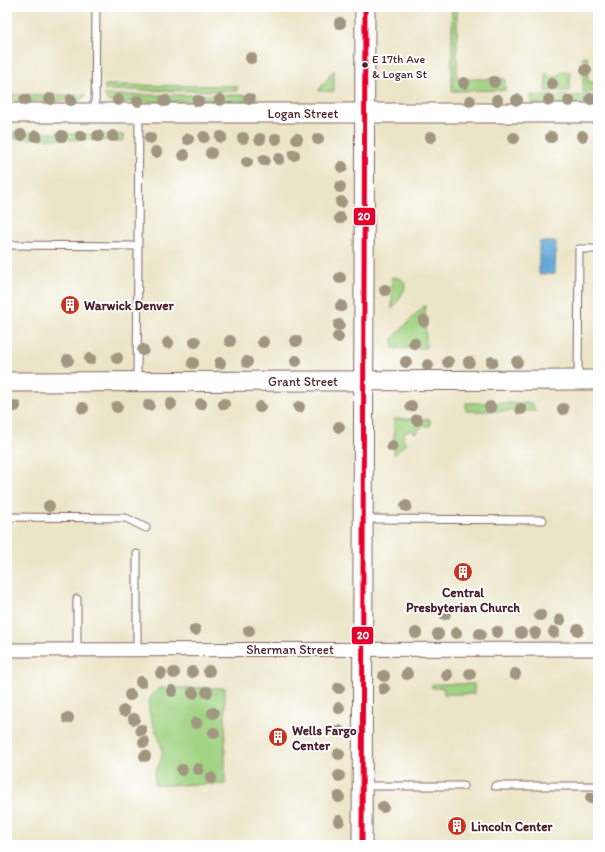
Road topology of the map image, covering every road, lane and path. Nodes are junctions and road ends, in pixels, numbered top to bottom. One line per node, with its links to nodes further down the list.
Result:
1 (96, 7): 4 (lane)
2 (365, 7): 6 (main road)
3 (7, 113): 4 (main road, Logan Street)
4 (96, 113): 5 (main road, Logan Street)
5 (138, 113): 6 (main road, Logan Street); 9 (lane)
6 (365, 113): 7 (main road, Logan Street); 14 (main road)
7 (598, 113)
8 (7, 246): 9 (lane)
9 (137, 246): 13 (lane)
10 (598, 249): 11 (lane)
11 (578, 380): 12 (main road, Grant Street); 14 (main road, Grant Street)
12 (598, 380)
13 (137, 381): 14 (main road, Grant Street); 15 (main road, Grant Street)
14 (364, 381): 17 (main road)
15 (7, 382)
16 (7, 517): 19 (lane)
17 (363, 519): 18 (lane); 22 (main road)
18 (542, 520)
19 (146, 528)
20 (137, 554): 26 (lane)
21 (77, 599): 25 (lane)
22 (363, 649): 23 (street, Sherman Street); 26 (street, Sherman Street); 27 (main road)
23 (598, 649)
24 (7, 650): 25 (street, Sherman Street)
25 (77, 650): 26 (street, Sherman Street)
26 (137, 650)
27 (363, 786): 28 (lane); 31 (main road)
28 (463, 786)
29 (495, 786): 30 (lane)
30 (598, 786)
31 (362, 845)

